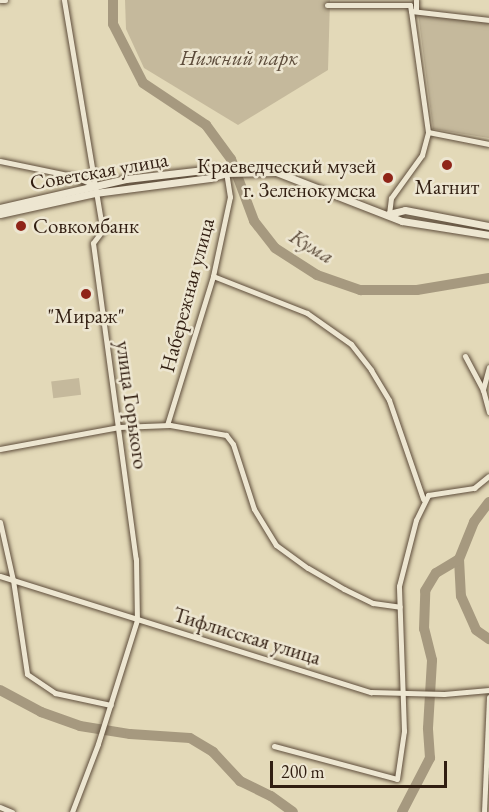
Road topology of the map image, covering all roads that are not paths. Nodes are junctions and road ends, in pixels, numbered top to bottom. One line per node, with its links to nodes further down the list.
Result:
1 (0, 0): 2 (street)
2 (5, 0)
3 (64, 0): 12 (street, улица Горького)
4 (416, 0): 6 (street)
5 (327, 5): 6 (street)
6 (413, 11): 7 (street); 8 (street)
7 (489, 20)
8 (428, 132): 9 (street); 15 (street)
9 (489, 144)
10 (0, 161): 12 (street)
11 (226, 173): 12 (street, Советская улица); 15 (street, Советская улица); 18 (street, Набережная улица)
12 (94, 189): 13 (street, Советская улица); 14 (street, Советская улица); 24 (street, улица Горького)
13 (0, 208)
14 (0, 214)
15 (389, 214): 16 (street); 17 (street)
16 (489, 226)
17 (489, 235)
18 (213, 276): 23 (street, Набережная улица); 27 (street)
19 (465, 356): 21 (street)
20 (489, 368): 21 (street)
21 (483, 390): 22 (street)
22 (489, 412)
23 (167, 425): 24 (street); 31 (street)
24 (119, 427): 25 (street); 32 (street, улица Горького)
25 (0, 448)
26 (489, 476): 27 (street)
27 (423, 499): 31 (street)
28 (0, 522): 30 (street)
29 (0, 576): 30 (street, Тифлисская улица)
30 (13, 580): 32 (street, Тифлисская улица); 36 (street)
31 (400, 607): 34 (street)
32 (137, 620): 34 (street, Тифлисская улица); 36 (street, улица Горького)
33 (489, 690): 34 (street, Тифлисская улица)
34 (402, 693): 38 (street)
35 (489, 697): 37 (street)
36 (111, 705): 41 (street, улица Горького)
37 (488, 729): 42 (street)
38 (274, 746)
39 (0, 807): 40 (street)
40 (12, 812)
41 (72, 812)
42 (484, 812)

